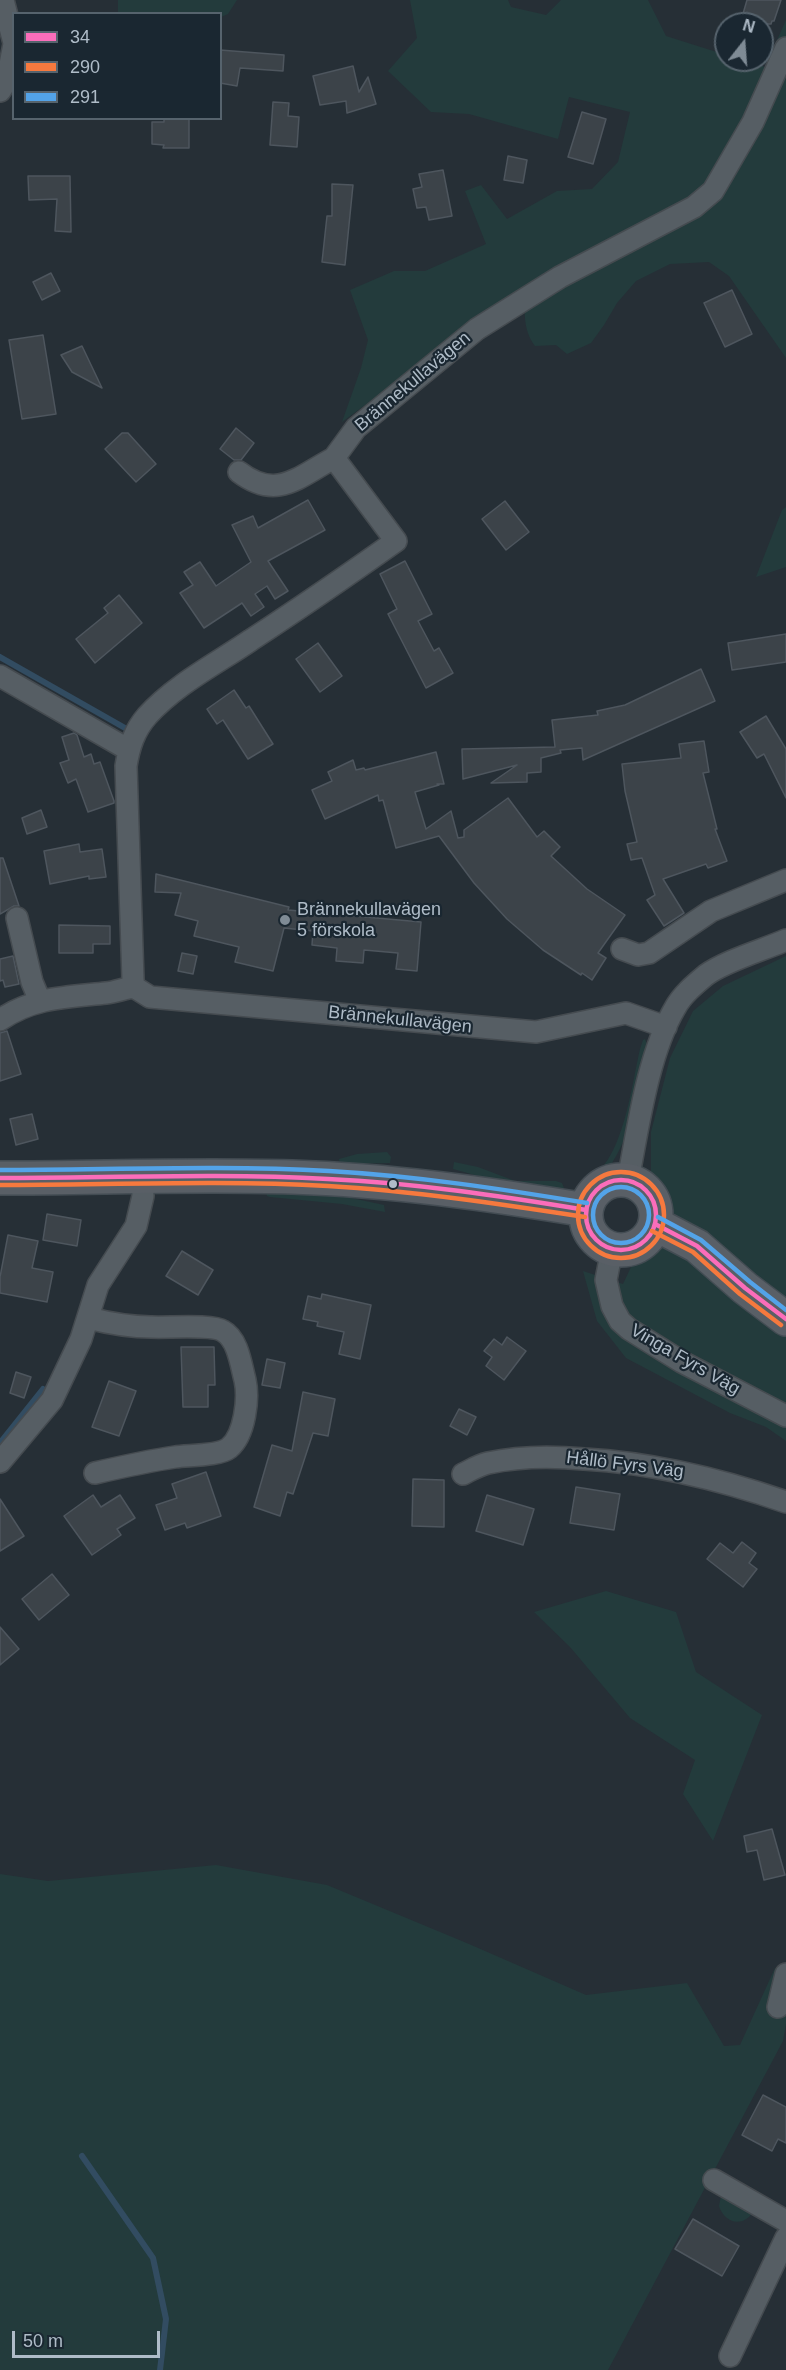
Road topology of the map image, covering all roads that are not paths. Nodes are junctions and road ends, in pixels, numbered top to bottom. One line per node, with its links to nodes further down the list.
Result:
1 (3, 0): 2 (street)
2 (12, 36)
3 (786, 48): 6 (street, Brännekullavägen)
4 (12, 53): 5 (street)
5 (0, 91)
6 (334, 458): 7 (street); 9 (street)
7 (239, 472)
8 (0, 676): 9 (street)
9 (129, 748): 14 (street)
10 (784, 885): 13 (street)
11 (17, 918): 15 (street)
12 (786, 940): 17 (street)
13 (622, 949)
14 (134, 987): 15 (street); 17 (street, Brännekullavägen)
15 (40, 1001): 16 (street)
16 (0, 1020)
17 (666, 1027): 20 (street)
18 (142, 1177): 19 (main road); 21 (main road); 24 (street)
19 (0, 1178)
20 (628, 1180): 21 (main road); 22 (main road)
21 (586, 1210): 23 (main road)
22 (655, 1224): 23 (main road); 25 (main road)
23 (612, 1249): 26 (street, Vinga Fyrs Väg)
24 (88, 1318): 27 (street); 28 (street)
25 (786, 1319)
26 (786, 1416)
27 (0, 1462)
28 (95, 1473)
29 (463, 1474): 30 (street, Hållö Fyrs Väg)
30 (786, 1502)
31 (786, 1974): 32 (street)
32 (778, 2007)
33 (714, 2180): 34 (street)
34 (786, 2221)
35 (786, 2238): 36 (street)
36 (730, 2356)

